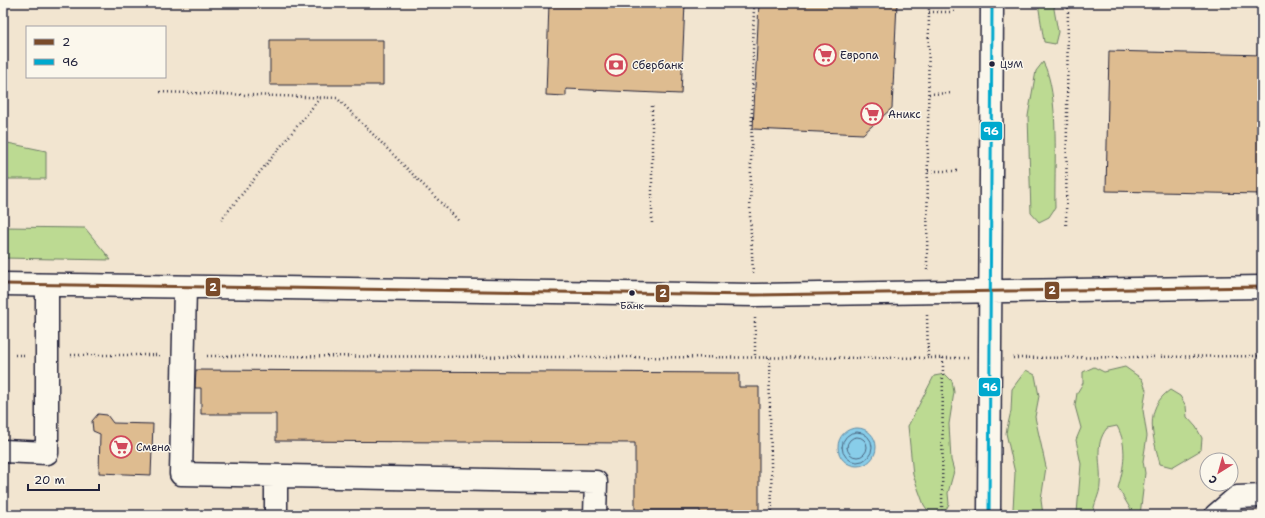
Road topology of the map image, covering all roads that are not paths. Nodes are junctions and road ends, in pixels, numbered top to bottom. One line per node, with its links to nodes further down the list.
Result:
1 (992, 3): 6 (street)
2 (3, 284): 3 (street)
3 (47, 286): 4 (street); 7 (street)
4 (185, 287): 6 (street); 8 (street)
5 (1262, 287): 6 (street)
6 (991, 292): 12 (street)
7 (3, 451)
8 (276, 476): 10 (street); 11 (street)
9 (1262, 496): 13 (street)
10 (276, 515)
11 (596, 515)
12 (989, 515)
13 (1216, 515)

